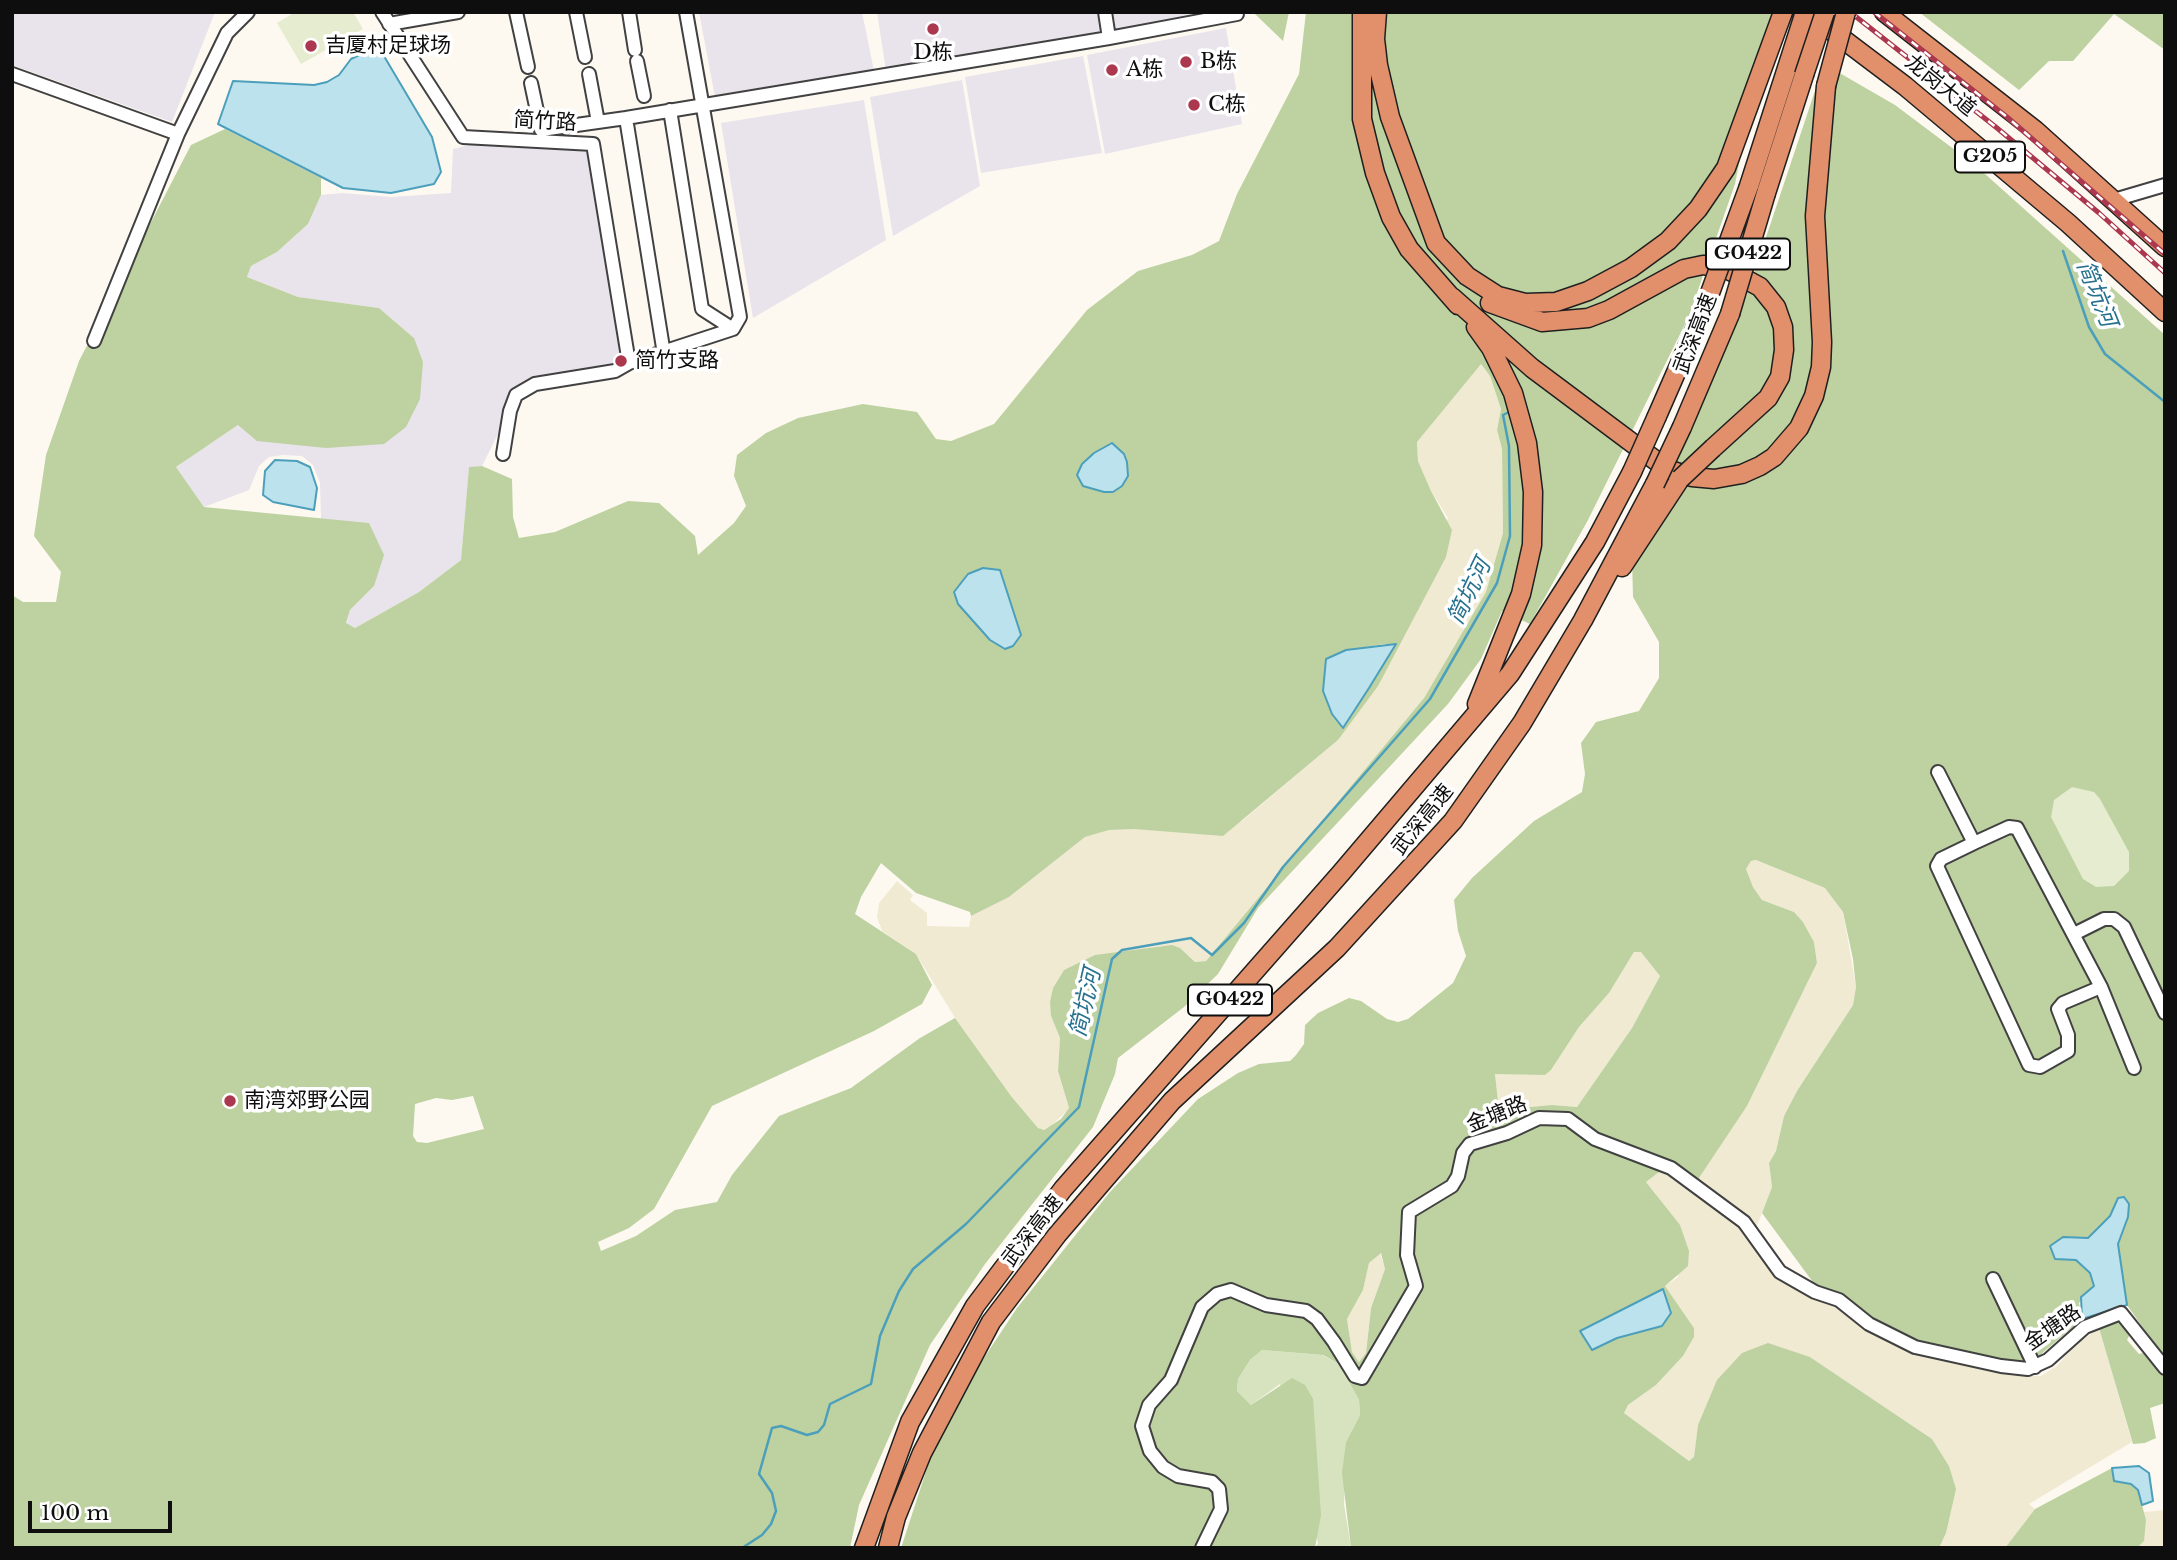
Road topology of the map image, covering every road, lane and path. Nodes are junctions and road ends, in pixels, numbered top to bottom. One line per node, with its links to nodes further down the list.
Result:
1 (248, 12): 31 (street)
2 (382, 12): 18 (street, 简竹路)
3 (458, 12): 18 (street)
4 (516, 12): 22 (street)
5 (576, 12): 21 (street)
6 (629, 12): 26 (street)
7 (686, 12): 27 (street)
8 (1105, 12): 19 (street)
9 (1362, 12): 36 (highway)
10 (1372, 12): 20 (highway)
11 (1377, 12): 20 (highway)
12 (1783, 12): 34 (highway)
13 (1806, 12): 37 (highway, 龙岗大道 / G205); 44 (highway, 武深高速 / G0422, bridge)
14 (1825, 12): 43 (highway, 武深高速 / G0422, bridge)
15 (1846, 12): 36 (highway, bridge)
16 (1884, 12): 33 (highway, 龙岗大道 / G205)
17 (1237, 14): 19 (street)
18 (389, 24): 41 (street, 简竹路)
19 (1110, 38): 27 (street)
20 (1375, 40): 34 (highway)
21 (585, 57)
22 (528, 67)
23 (12, 74): 31 (street)
24 (589, 74): 30 (street)
25 (531, 83): 30 (street)
26 (645, 105): 28 (street); 29 (street)
27 (705, 107): 28 (street); 38 (street)
28 (670, 110): 38 (street)
29 (625, 118): 30 (street); 40 (street)
30 (598, 122)
31 (178, 134): 39 (street)
32 (2165, 185): 33 (street)
33 (2114, 200): 35 (highway, 龙岗大道 / G205)
34 (1436, 243): 43 (highway, bridge)
35 (2165, 247)
36 (1452, 297): 44 (highway)
37 (2165, 312)
38 (733, 329): 40 (street)
39 (94, 341)
40 (664, 354): 41 (street)
41 (629, 363): 42 (street)
42 (503, 454)
43 (1583, 620): 55 (highway, 武深高速 / G0422)
44 (1469, 723): 54 (highway, 武深高速 / G0422)
45 (1938, 772): 46 (street)
46 (1974, 843): 47 (street); 48 (street)
47 (2074, 933): 48 (street); 49 (street)
48 (2101, 987): 50 (street)
49 (2165, 1013)
50 (2134, 1068)
51 (1993, 1279): 52 (street)
52 (2035, 1367): 53 (street, 金塘路); 56 (street, 金塘路)
53 (2165, 1368)
54 (864, 1548)
55 (888, 1548)
56 (1202, 1548)

